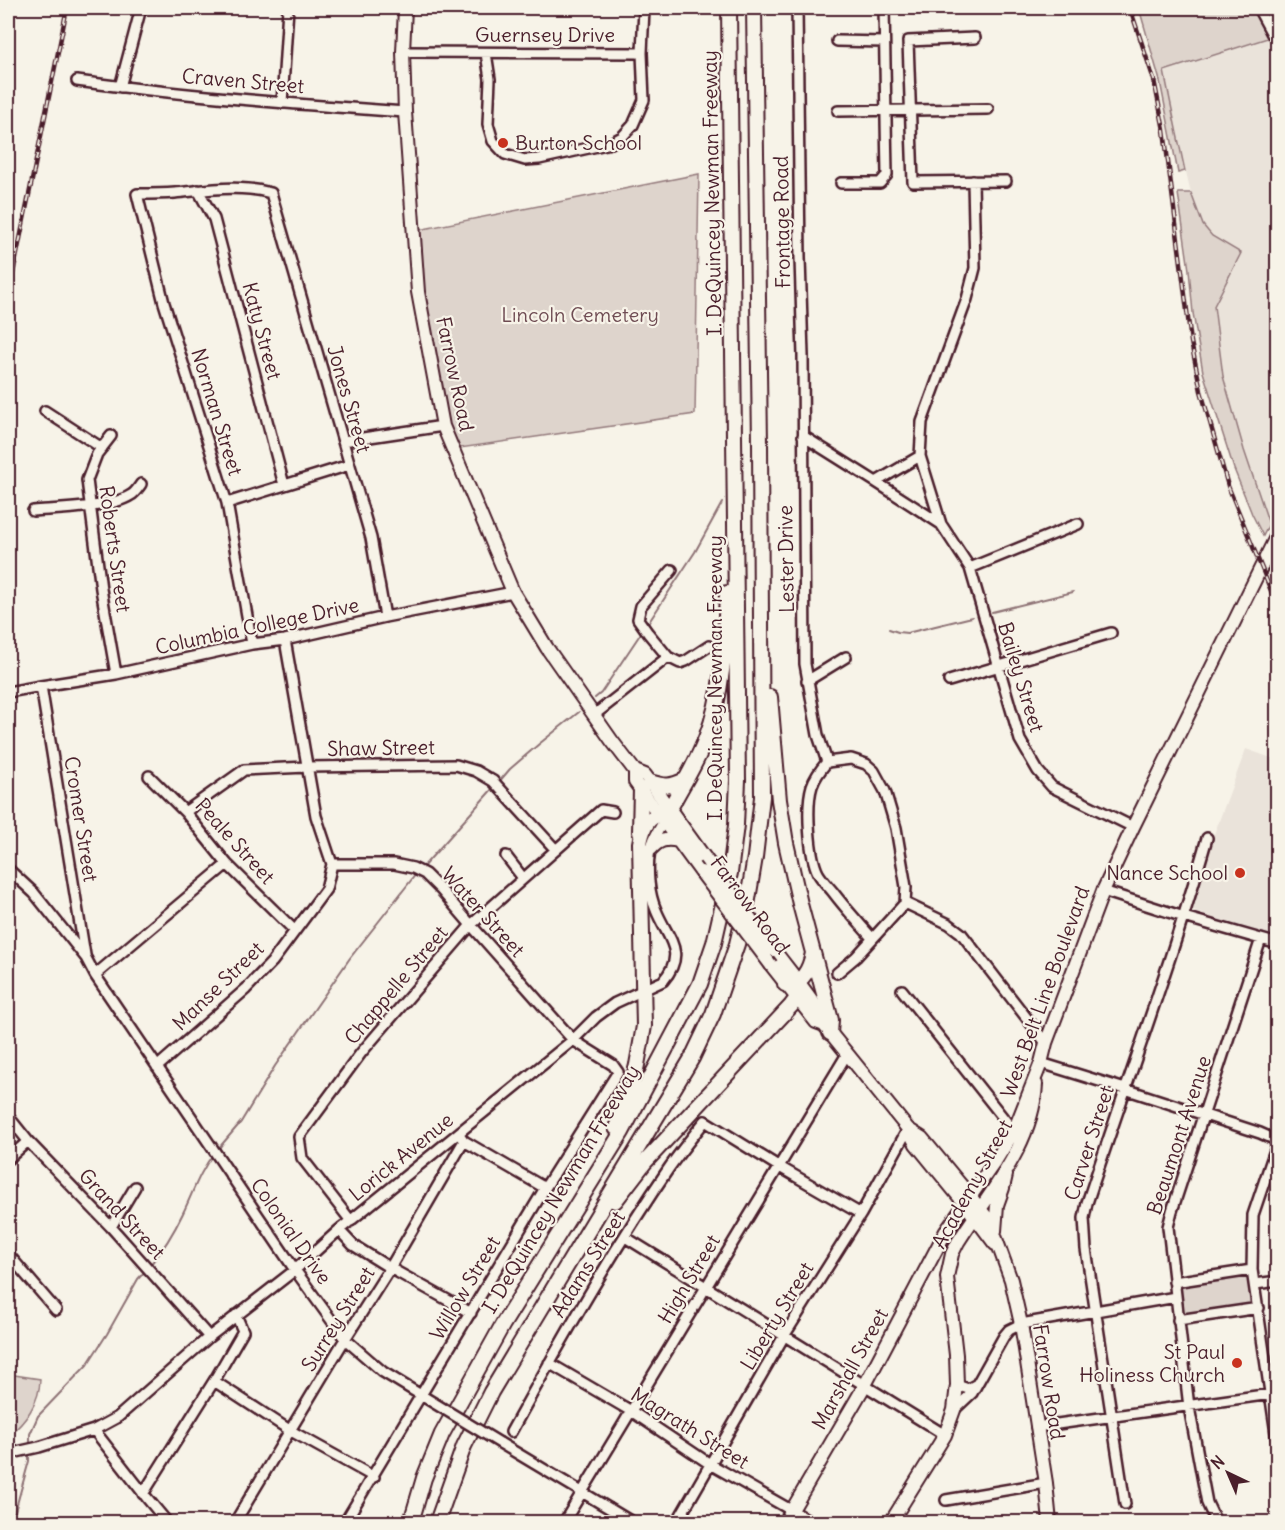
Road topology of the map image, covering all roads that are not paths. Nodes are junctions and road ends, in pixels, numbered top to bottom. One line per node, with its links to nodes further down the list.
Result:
1 (141, 8): 18 (street)
2 (288, 8): 19 (street)
3 (405, 8): 14 (main road, Farrow Road)
4 (644, 8): 16 (street, Guernsey Drive)
5 (729, 8): 43 (highway, I. DeQuincey Newman Freeway)
6 (754, 8): 47 (highway)
7 (797, 8): 32 (street, Frontage Road)
8 (884, 8): 13 (street)
9 (1258, 8): 10 (street)
10 (1272, 34)
11 (975, 38): 23 (street)
12 (837, 42): 13 (street)
13 (884, 42): 22 (street)
14 (403, 52): 15 (street, Guernsey Drive); 24 (main road, Farrow Road)
15 (486, 52): 16 (street, Guernsey Drive); 16 (street)
16 (642, 53)
17 (77, 81): 18 (street, Craven Street)
18 (120, 87): 19 (street, Craven Street)
19 (282, 103): 24 (street, Craven Street)
20 (988, 109): 23 (street)
21 (838, 111): 22 (street)
22 (887, 111): 23 (street); 27 (street)
23 (907, 111): 25 (street)
24 (405, 112): 30 (main road, Farrow Road)
25 (973, 181): 26 (street); 35 (street, Bailey Street)
26 (1006, 181)
27 (841, 183)
28 (198, 190): 33 (street, Jones Street); 39 (street, Katy Street); 40 (street, Norman Street)
29 (45, 411): 34 (street)
30 (443, 426): 33 (street); 50 (main road, Farrow Road)
31 (111, 436): 34 (street, Roberts Street)
32 (802, 436): 37 (street, Bailey Street); 60 (street, Lester Drive)
33 (343, 441): 36 (street, Jones Street)
34 (102, 448): 41 (street, Roberts Street)
35 (920, 456): 37 (street); 44 (street, Bailey Street)
36 (349, 465): 39 (street); 51 (street, Jones Street)
37 (876, 482): 44 (street, Bailey Street)
38 (141, 484): 41 (street)
39 (284, 485): 40 (street)
40 (227, 503): 54 (street, Norman Street)
41 (89, 506): 42 (street); 59 (street, Roberts Street)
42 (33, 511)
43 (735, 519): 68 (highway); 117 (highway, I. DeQuincey Newman Freeway)
44 (941, 524): 48 (street, Bailey Street)
45 (1078, 524): 48 (street)
46 (1278, 533): 73 (main road, West Belt Line Boulevard)
47 (761, 538): 91 (highway); 141 (highway)
48 (970, 568): 58 (street, Bailey Street)
49 (672, 570): 56 (street)
50 (513, 592): 51 (street, Columbia College Drive); 64 (main road, Farrow Road)
51 (386, 617): 53 (street, Columbia College Drive)
52 (1111, 633): 58 (street)
53 (285, 640): 54 (street, Columbia College Drive); 66 (street)
54 (252, 644): 59 (street, Columbia College Drive)
55 (709, 646): 56 (street)
56 (668, 657): 64 (street)
57 (846, 657): 60 (street)
58 (998, 667): 61 (street); 73 (street, Bailey Street)
59 (116, 674): 62 (street, Columbia College Drive)
60 (807, 681): 65 (street)
61 (950, 681)
62 (41, 686): 63 (street, Columbia College Drive); 92 (street, Cromer Street)
63 (8, 692)
64 (594, 715): 69 (main road, Farrow Road)
65 (827, 762): 84 (street); 88 (street)
66 (307, 767): 70 (street, Shaw Street); 77 (street, Shaw Street); 80 (street)
67 (149, 776): 70 (street, Peale Street)
68 (685, 780): 69 (highway); 72 (highway)
69 (645, 786): 72 (main road, Farrow Road); 76 (highway)
70 (185, 812): 79 (street, Peale Street)
71 (613, 812): 77 (street, Chappelle Street)
72 (664, 815): 75 (main road, Farrow Road); 76 (highway); 95 (main road, Farrow Road, bridge)
73 (1133, 827): 83 (main road, West Belt Line Boulevard)
74 (1208, 838): 85 (street, Carver Street)
75 (678, 841): 76 (main road); 95 (main road, Farrow Road, bridge)
76 (645, 846): 96 (highway); 96 (street, Lorick Avenue)
77 (556, 850): 82 (street, Chappelle Street)
78 (506, 856): 82 (street)
79 (227, 864): 87 (street, Peale Street); 94 (street)
80 (332, 864): 86 (street, Water Street); 87 (street, Manse Street)
81 (8, 869): 92 (street, Colonial Drive)
82 (523, 878): 86 (street, Chappelle Street)
83 (1103, 891): 85 (street); 101 (main road, West Belt Line Boulevard)
84 (905, 903): 88 (street); 101 (street)
85 (1184, 917): 89 (street); 106 (street, Carver Street)
86 (471, 926): 100 (street, Water Street); 123 (street, Chappelle Street)
87 (295, 931): 103 (street, Manse Street)
88 (872, 938): 93 (street)
89 (1261, 939): 90 (street); 107 (street, Beaumont Avenue)
90 (1278, 944)
91 (813, 953): 95 (highway); 99 (highway)
92 (86, 958): 94 (street, Colonial Drive)
93 (837, 973)
94 (95, 975): 103 (street, Colonial Drive)
95 (791, 983): 98 (highway); 99 (main road, Farrow Road)
96 (643, 990): 100 (street, Lorick Avenue); 117 (highway)
97 (902, 990): 110 (street)
98 (797, 998): 99 (main road, Farrow Road); 141 (highway)
99 (827, 1029): 102 (main road, Farrow Road)
100 (573, 1040): 105 (street, Water Street); 111 (street, Lorick Avenue)
101 (1046, 1043): 104 (main road, West Belt Line Boulevard)
102 (847, 1054): 109 (main road, Farrow Road); 115 (street, High Street)
103 (157, 1067): 133 (street, Colonial Drive)
104 (1039, 1069): 106 (street); 110 (main road, West Belt Line Boulevard)
105 (618, 1072): 119 (street, Willow Street)
106 (1125, 1089): 107 (street); 144 (street, Carver Street)
107 (1203, 1114): 113 (street); 137 (street, Beaumont Avenue)
108 (8, 1116): 112 (street, Grand Street)
109 (908, 1130): 120 (main road, Farrow Road); 122 (street, Liberty Street)
110 (1017, 1136): 116 (main road, Academy Street); 120 (main road, West Belt Line Boulevard)
111 (461, 1137): 119 (street); 123 (street, Lorick Avenue); 131 (street, Surrey Street)
112 (28, 1141): 114 (street); 124 (street, Grand Street)
113 (1278, 1141): 134 (street)
114 (8, 1159)
115 (778, 1166): 122 (street); 128 (street, Adams Street); 139 (street, High Street)
116 (1008, 1166): 121 (main road, Academy Street); 127 (main road)
117 (590, 1185): 181 (highway, I. DeQuincey Newman Freeway)
118 (135, 1187): 124 (street)
119 (545, 1188): 145 (street, Willow Street)
120 (968, 1200): 121 (main road, Farrow Road); 126 (main road, West Belt Line Boulevard)
121 (977, 1213): 127 (main road, Farrow Road); 129 (main road, Farrow Road); 135 (main road, Academy Street)
122 (861, 1214): 149 (street, Liberty Street)
123 (351, 1221): 125 (street, Lorick Avenue)
124 (111, 1227): 150 (street, Grand Street)
125 (339, 1230): 131 (street); 133 (street, Lorick Avenue)
126 (946, 1231): 132 (main road, Marshall Street)
127 (995, 1236): 129 (main road, Farrow Road)
128 (624, 1237): 139 (street); 152 (street, Adams Street)
129 (999, 1249): 148 (main road, Farrow Road)
130 (8, 1254): 143 (street)
131 (390, 1268): 145 (street); 151 (street, Surrey Street)
132 (927, 1269): 135 (main road); 155 (main road, Marshall Street)
133 (295, 1270): 146 (street, Lorick Avenue); 151 (street, Colonial Drive)
134 (1252, 1270): 137 (street); 138 (street)
135 (947, 1277): 156 (main road, Academy Street)
136 (1278, 1281): 138 (street)
137 (1174, 1282): 140 (street, Beaumont Avenue)
138 (1255, 1284): 142 (street)
139 (705, 1287): 149 (street); 161 (street, High Street)
140 (1176, 1297): 144 (street); 147 (street, Beaumont Avenue)
141 (544, 1304): 182 (highway)
142 (1259, 1308): 147 (street); 157 (street)
143 (56, 1310)
144 (1095, 1311): 148 (street); 162 (street, Carver Street)
145 (471, 1313): 158 (street, Willow Street)
146 (236, 1316): 150 (street, Lorick Avenue); 153 (street)
147 (1178, 1320): 159 (street, Beaumont Avenue)
148 (1021, 1324): 154 (street, Academy Street); 163 (main road, Farrow Road)
149 (784, 1336): 155 (street); 170 (street, Liberty Street)
150 (209, 1337): 164 (street, Lorick Avenue)
151 (345, 1339): 158 (street, Colonial Drive); 165 (street, Surrey Street)
152 (549, 1363): 161 (street, Magrath Street); 166 (street, Adams Street)
153 (214, 1381): 165 (street); 174 (street)
154 (977, 1384): 156 (street); 160 (street, Academy Street)
155 (866, 1385): 167 (street); 177 (main road, Marshall Street)
156 (957, 1385): 160 (main road, Academy Street)
157 (1274, 1394): 159 (street); 168 (street)
158 (422, 1395): 171 (street, Willow Street); 173 (street, Colonial Drive, bridge)
159 (1190, 1407): 162 (street); 190 (street, Beaumont Avenue)
160 (954, 1410): 167 (main road, Academy Street)
161 (631, 1411): 170 (street, Magrath Street); 173 (street, High Street)
162 (1112, 1417): 163 (street); 176 (street, Carver Street)
163 (1036, 1427): 172 (main road, Farrow Road)
164 (94, 1430): 169 (street, Lorick Avenue); 174 (street)
165 (291, 1431): 171 (street); 179 (street, Surrey Street)
166 (511, 1432)
167 (945, 1435): 188 (main road, Academy Street)
168 (1278, 1447)
169 (8, 1454)
170 (710, 1464): 177 (street, Magrath Street); 185 (street, Liberty Street)
171 (374, 1477): 180 (street, Willow Street)
172 (1046, 1483): 175 (street); 189 (main road, Farrow Road)
173 (581, 1493): 183 (street, High Street); 184 (street, Colonial Drive)
174 (143, 1494): 178 (street)
175 (946, 1500)
176 (1125, 1504)
177 (792, 1510): 186 (main road, Marshall Street); 187 (street, Magrath Street)
178 (167, 1522)
179 (235, 1522)
180 (345, 1522)
181 (411, 1522)
182 (437, 1522)
183 (564, 1522)
184 (632, 1522)
185 (677, 1522)
186 (785, 1522)
187 (812, 1522)
188 (891, 1522)
189 (1050, 1522)
190 (1215, 1522)

